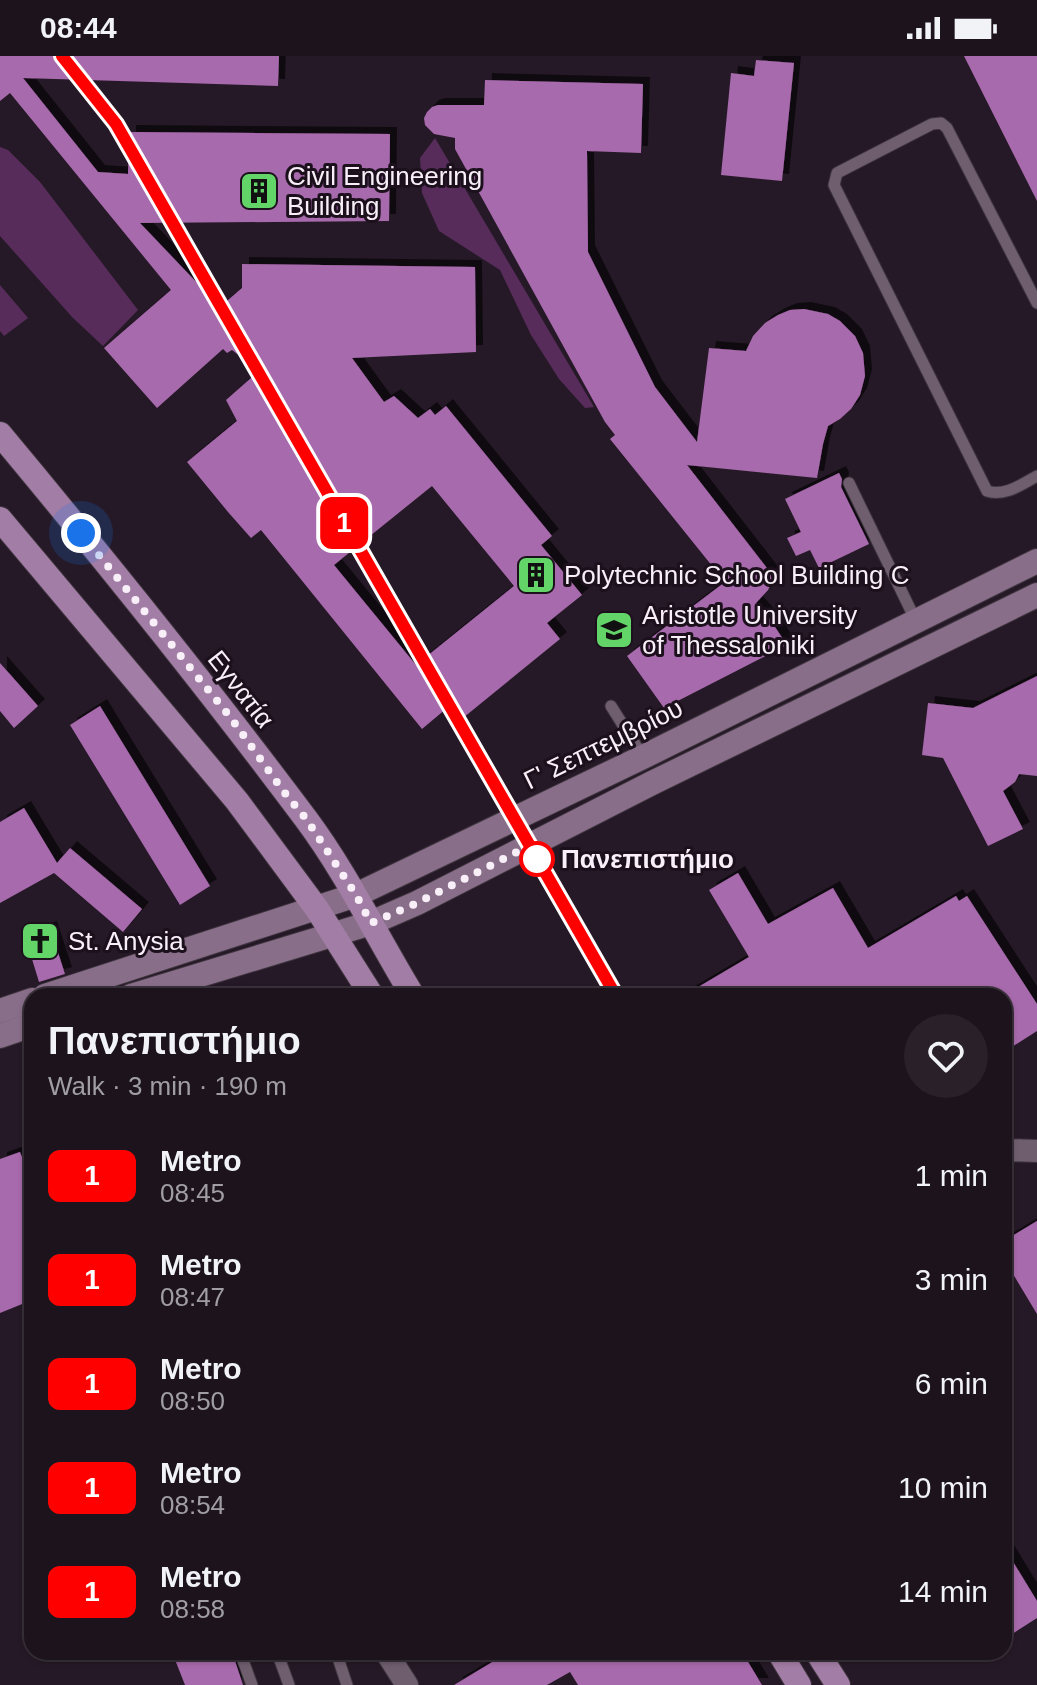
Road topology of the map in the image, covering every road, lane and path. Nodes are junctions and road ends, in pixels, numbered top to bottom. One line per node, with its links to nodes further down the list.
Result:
1 (1037, 303): 3 (lane)
2 (0, 434): 11 (main road, Εγνατία)
3 (1037, 476)
4 (849, 483): 8 (lane)
5 (0, 519): 12 (main road)
6 (1037, 561): 8 (main road, Γ' Σεπτεμβρίου)
7 (1037, 595): 13 (main road)
8 (916, 621): 10 (main road, Γ' Σεπτεμβρίου)
9 (611, 706): 10 (lane)
10 (643, 757): 11 (main road, Γ' Σεπτεμβρίου)
11 (356, 895): 12 (main road, Γ' Σεπτεμβρίου); 13 (main road, Εγνατία)
12 (317, 909): 14 (main road); 15 (main road, Γ' Σεπτεμβρίου)
13 (371, 923): 14 (main road); 18 (main road, Εγνατία)
14 (334, 934): 16 (main road); 17 (main road)
15 (70, 988)
16 (157, 988)
17 (367, 988)
18 (408, 988)
19 (24, 1003): 20 (main road)
20 (0, 1011)
21 (24, 1033): 22 (main road)
22 (0, 1036)
23 (1012, 1150): 24 (street)
24 (1037, 1151)
25 (243, 1660): 31 (lane)
26 (280, 1660): 32 (lane)
27 (339, 1660): 33 (lane)
28 (391, 1660): 34 (street)
29 (784, 1660): 35 (main road)
30 (822, 1660): 36 (main road)
31 (252, 1685)
32 (289, 1685)
33 (347, 1685)
34 (407, 1685)
35 (799, 1685)
36 (838, 1685)

